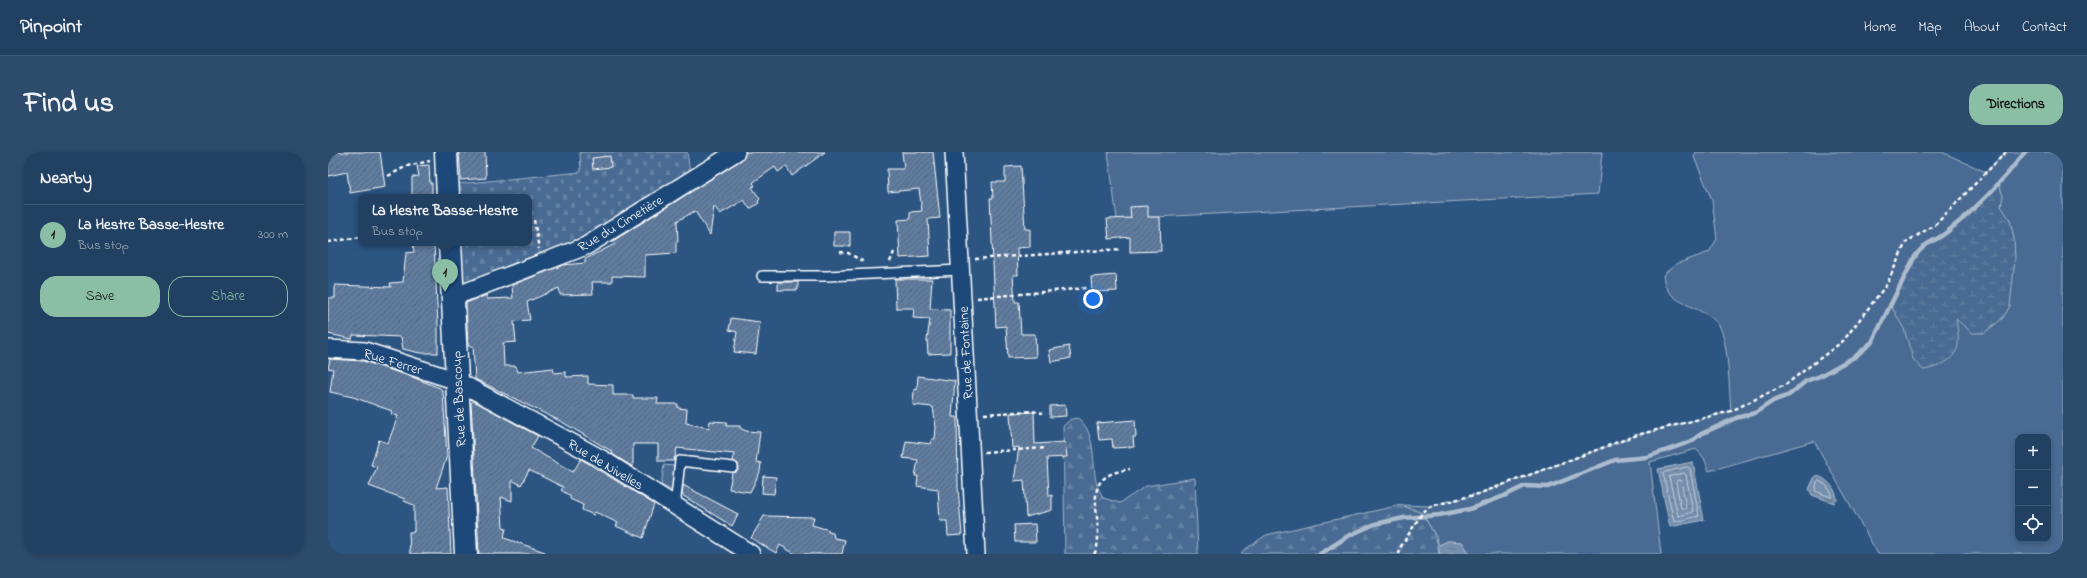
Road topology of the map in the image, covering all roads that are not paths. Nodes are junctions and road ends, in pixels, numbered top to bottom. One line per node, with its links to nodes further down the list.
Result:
1 (736, 152): 8 (street, Rue du Cimetière)
2 (954, 152): 6 (street, Rue de Fontaine)
3 (446, 156): 4 (main road)
4 (448, 194)
5 (450, 246): 8 (main road, Rue de Bascoup)
6 (961, 265): 7 (lane); 15 (street, Rue de Fontaine)
7 (762, 276)
8 (453, 297): 10 (main road, Rue de Bascoup)
9 (328, 349): 10 (street, Rue Ferrer)
10 (457, 381): 12 (street, Rue de Nivelles); 14 (main road, Rue de Bascoup)
11 (733, 467): 12 (lane)
12 (675, 507): 13 (street, Rue de Nivelles)
13 (739, 552)
14 (466, 554)
15 (976, 554)

